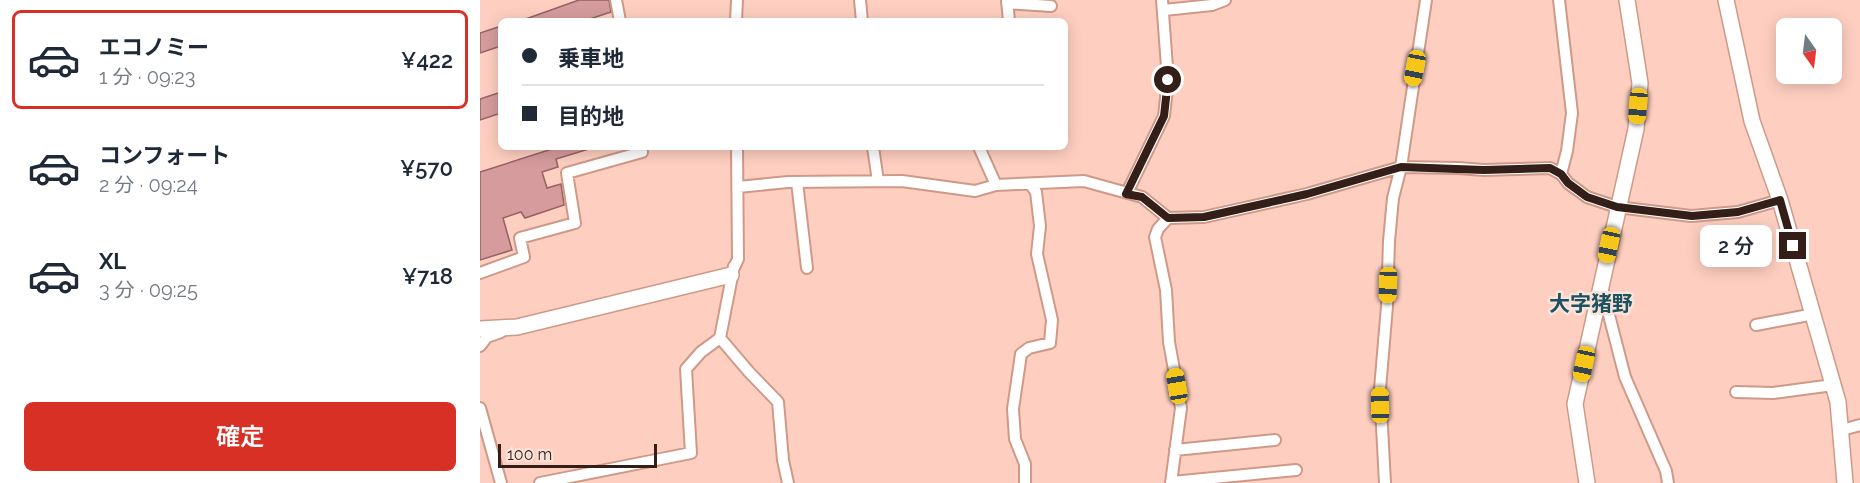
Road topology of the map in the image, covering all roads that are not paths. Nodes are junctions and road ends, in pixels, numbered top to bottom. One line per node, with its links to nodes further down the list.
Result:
1 (616, 0): 12 (street)
2 (737, 0): 13 (street)
3 (860, 0): 14 (street)
4 (1225, 0): 10 (street)
5 (1426, 0): 20 (street)
6 (1559, 0): 21 (street)
7 (1627, 0): 29 (street)
8 (1726, 0): 28 (street)
9 (1007, 2): 11 (street); 15 (street)
10 (1163, 5): 27 (street)
11 (1051, 6)
12 (619, 18)
13 (736, 18)
14 (862, 18)
15 (1009, 18)
16 (642, 150): 33 (street)
17 (737, 150): 26 (street)
18 (873, 150): 22 (street)
19 (980, 150): 24 (street)
20 (1401, 167): 21 (street); 30 (street); 54 (street)
21 (1561, 174): 29 (street)
22 (878, 181): 23 (street); 24 (street)
23 (797, 182): 26 (street); 31 (street)
24 (996, 185): 25 (street)
25 (1031, 185): 27 (street); 52 (street)
26 (738, 187): 32 (street)
27 (1126, 194): 30 (street)
28 (1780, 200): 29 (street); 35 (street)
29 (1617, 207): 34 (street)
30 (1168, 218): 47 (street)
31 (807, 268)
32 (732, 270): 37 (street); 39 (street)
33 (480, 273)
34 (1601, 284): 55 (street); 56 (street)
35 (1814, 314): 36 (street); 41 (street)
36 (1756, 325)
37 (517, 327): 38 (street); 40 (street)
38 (480, 329)
39 (720, 338): 50 (street); 51 (street)
40 (480, 346)
41 (1833, 385): 42 (street); 45 (street)
42 (1736, 392)
43 (480, 408): 49 (street)
44 (1860, 425): 45 (street)
45 (1842, 430): 57 (street)
46 (1275, 440): 47 (street)
47 (1175, 450): 53 (street)
48 (1296, 470): 53 (street)
49 (501, 483)
50 (540, 483)
51 (788, 483)
52 (1025, 483)
53 (1172, 483)
54 (1385, 483)
55 (1587, 483)
56 (1668, 483)
57 (1845, 483)

